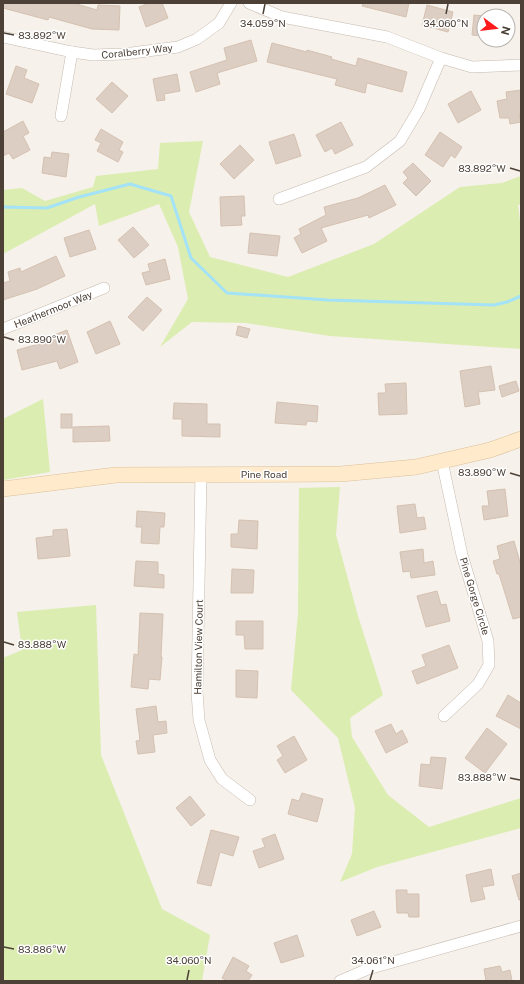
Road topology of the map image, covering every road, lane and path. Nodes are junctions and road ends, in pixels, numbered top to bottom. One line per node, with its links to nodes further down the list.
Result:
1 (231, 3): 4 (street, Coralberry Way)
2 (249, 3): 5 (street)
3 (3, 37): 4 (street, Coralberry Way)
4 (72, 52): 7 (street)
5 (441, 58): 6 (street); 8 (street)
6 (521, 65)
7 (61, 116)
8 (279, 199)
9 (104, 288): 10 (street, Heathermoor Way)
10 (3, 330)
11 (521, 439): 12 (street, Pine Road)
12 (442, 461): 13 (street, Pine Road); 15 (street, Pine Gorge Circle)
13 (201, 474): 14 (street, Pine Road); 16 (street, Hamilton View Court)
14 (3, 489)
15 (444, 716)
16 (250, 800)
17 (521, 926): 18 (street)
18 (340, 981)

